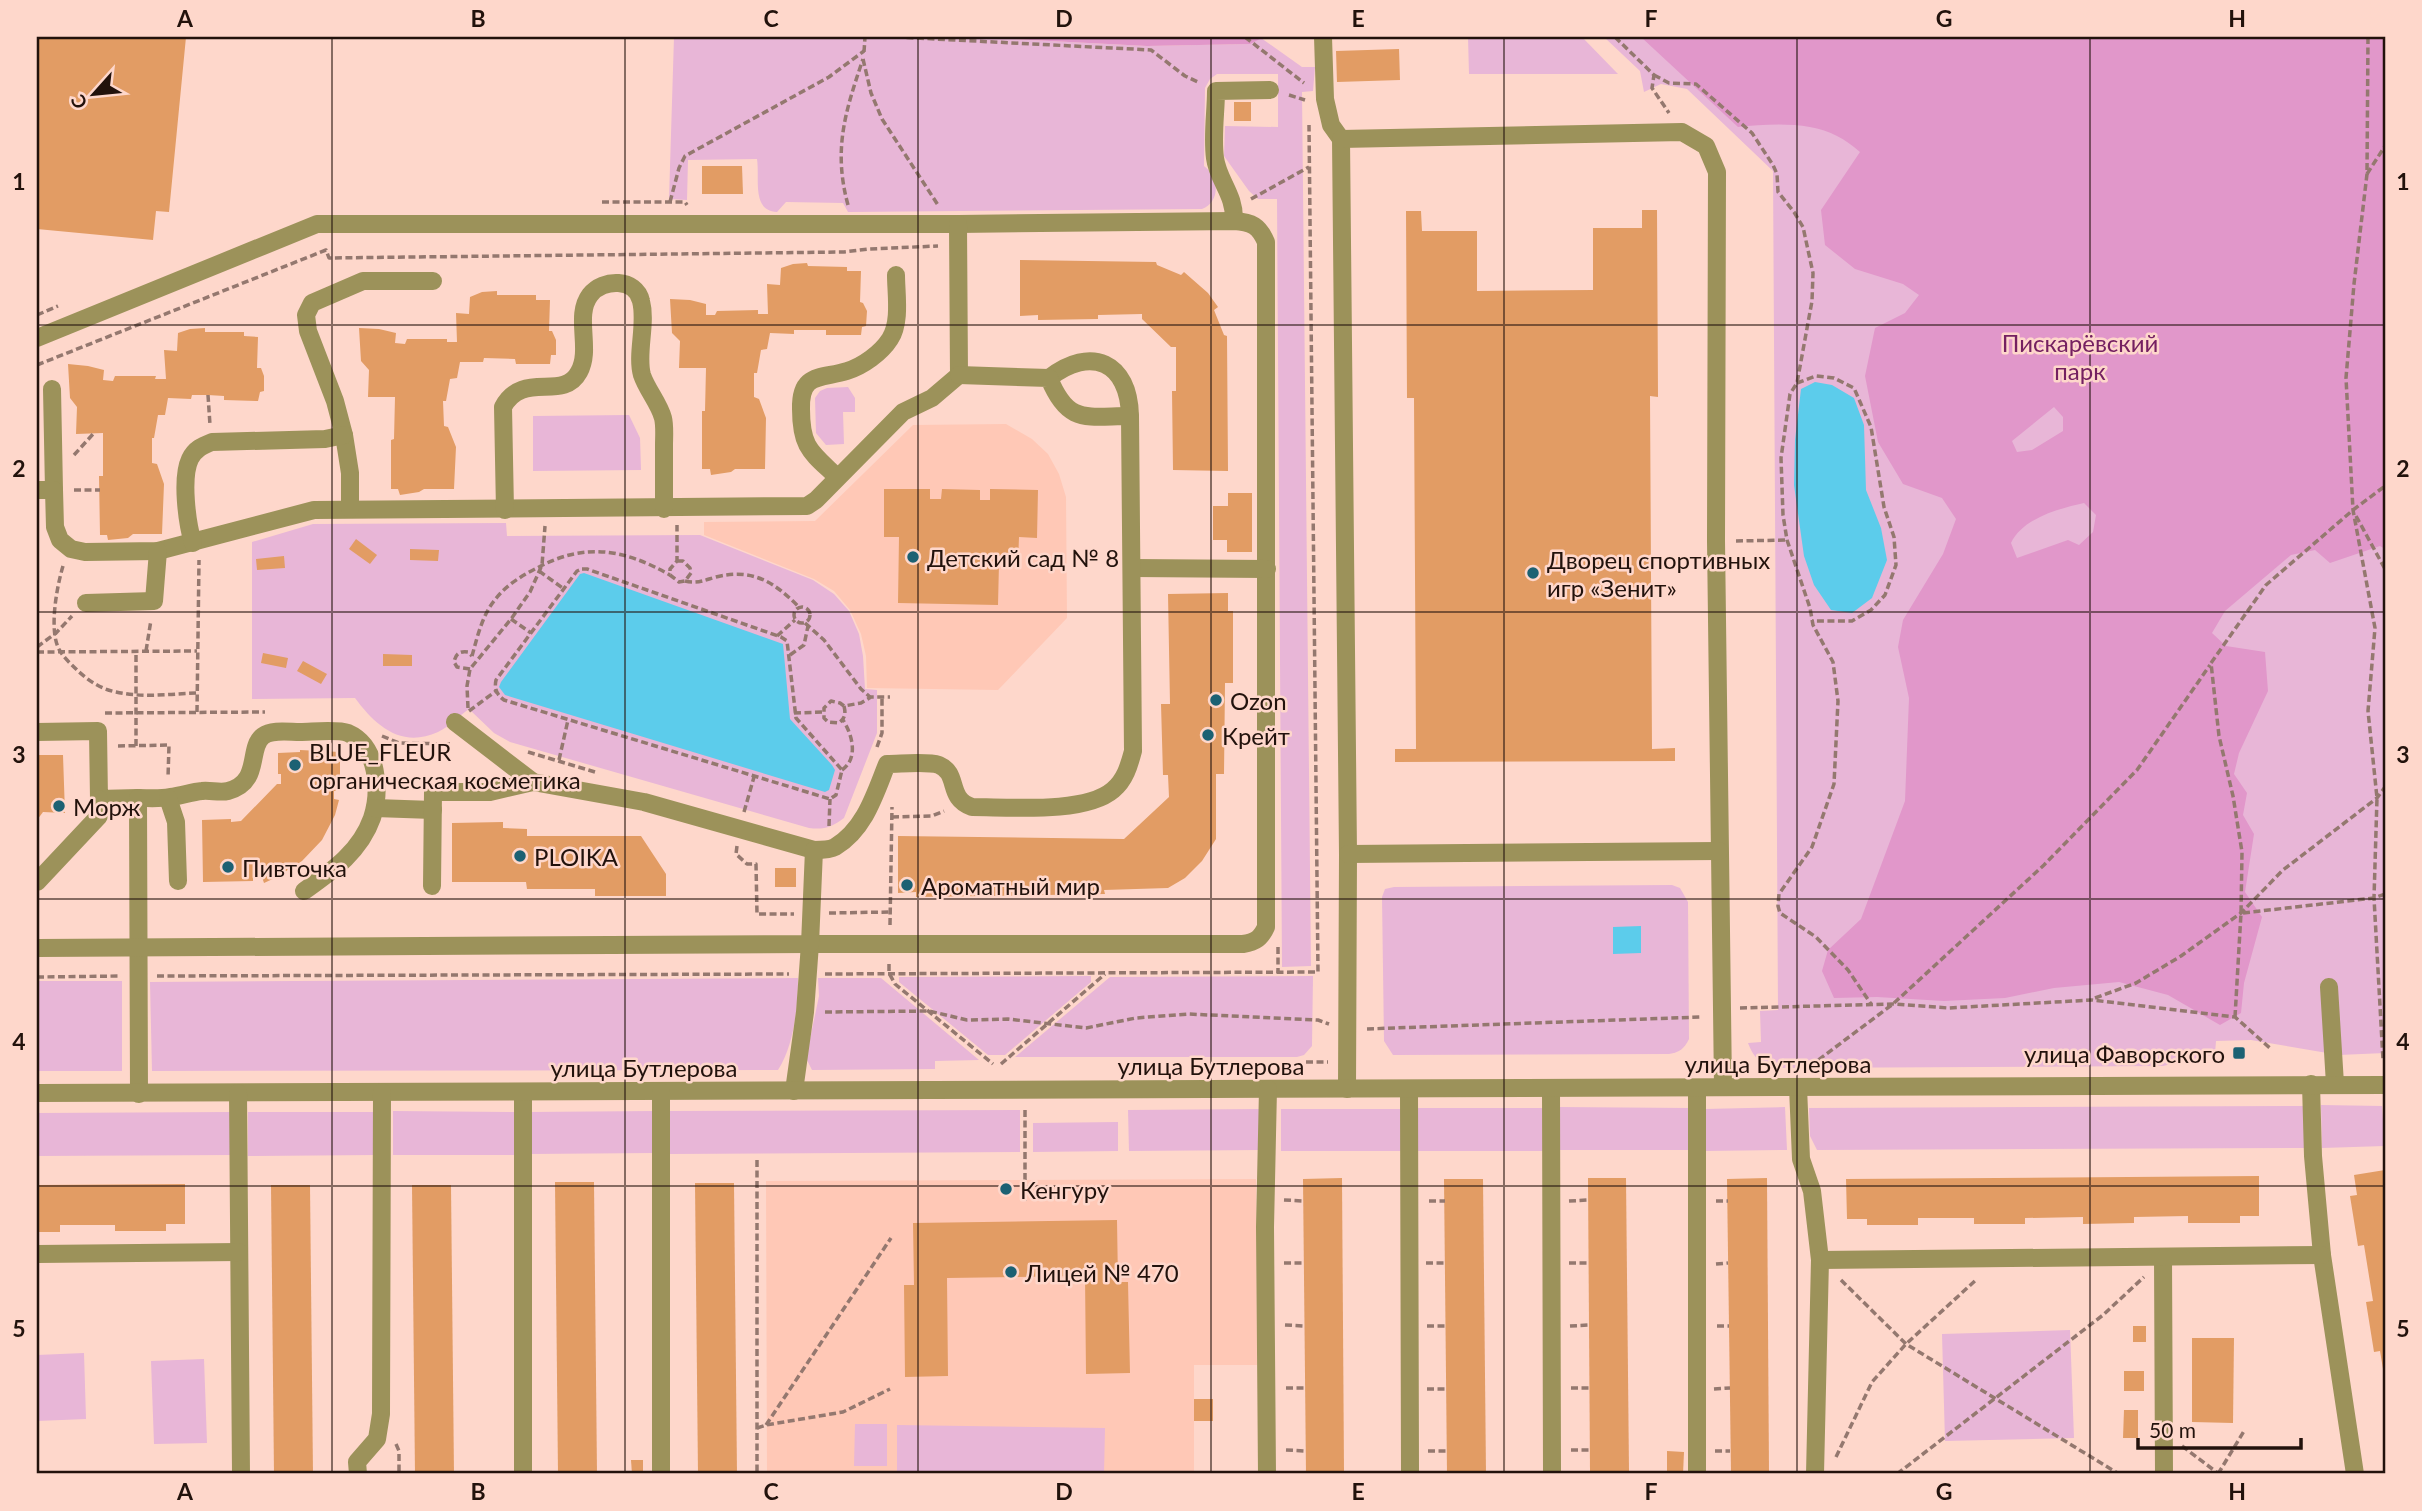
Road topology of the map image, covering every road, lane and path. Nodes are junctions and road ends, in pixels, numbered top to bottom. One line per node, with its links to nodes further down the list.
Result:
1 (865, 37): 7 (path)
2 (896, 37): 10 (path)
3 (1245, 37): 12 (path)
4 (1323, 37): 12 (street)
5 (1615, 37): 9 (path)
6 (2368, 37): 17 (path)
7 (864, 51): 8 (path); 18 (path)
8 (863, 59): 20 (path); 21 (path)
9 (1654, 75): 13 (path); 29 (path)
10 (1216, 90): 11 (street); 19 (street)
11 (1270, 90)
12 (1325, 99): 14 (street); 16 (path)
13 (1682, 132): 14 (street); 45 (street)
14 (1341, 139): 116 (street)
15 (2385, 146): 17 (path)
16 (1310, 166): 19 (path); 130 (path)
17 (2367, 174): 43 (path)
18 (670, 202)
19 (1234, 215): 21 (street); 52 (street)
20 (854, 224): 21 (street); 25 (street)
21 (958, 224): 22 (street)
22 (958, 244): 26 (path); 27 (street)
23 (896, 275): 35 (street)
24 (433, 281): 33 (street)
25 (37, 338)
26 (37, 365)
27 (959, 375): 28 (street); 35 (street)
28 (1049, 378): 32 (street); 32 (street)
29 (1797, 383): 44 (path); 63 (path)
30 (52, 389): 38 (street)
31 (208, 395): 34 (path)
32 (1130, 416): 51 (street)
33 (344, 435): 34 (street); 39 (street)
34 (212, 442): 46 (street)
35 (837, 477): 41 (street)
36 (2385, 486): 43 (path)
37 (100, 489): 38 (path)
38 (45, 490): 47 (street)
39 (350, 509): 42 (street); 46 (street)
40 (546, 509): 41 (street); 42 (street); 50 (path)
41 (671, 509): 42 (street); 49 (path)
42 (505, 510)
43 (2353, 510): 53 (path); 76 (path); 104 (path)
44 (1787, 540): 45 (path); 63 (path)
45 (1716, 541): 115 (street)
46 (193, 543): 48 (street); 70 (path)
47 (71, 549): 48 (street); 65 (path)
48 (158, 551): 58 (street)
49 (677, 561): 55 (path); 56 (path)
50 (542, 565): 54 (path); 55 (path); 75 (path)
51 (1133, 568): 52 (street); 106 (street)
52 (1267, 569): 127 (street)
53 (2385, 569)
54 (539, 571): 57 (path); 61 (path)
55 (670, 575): 56 (path)
56 (685, 581): 60 (path)
57 (564, 589): 66 (path); 67 (path)
58 (154, 601): 59 (street); 69 (path)
59 (86, 603): 65 (path)
60 (799, 607): 62 (path); 64 (path)
61 (511, 619): 66 (path); 75 (path)
62 (795, 620): 64 (path); 67 (path)
63 (1812, 621): 138 (path)
64 (806, 624): 74 (path); 80 (path)
65 (56, 633): 68 (path); 72 (path)
66 (531, 633): 88 (path)
67 (777, 636): 74 (path)
68 (37, 647)
69 (146, 651): 70 (path); 73 (path)
70 (197, 651): 78 (path)
71 (37, 652): 72 (path)
72 (60, 652): 73 (path); 79 (path)
73 (136, 652): 79 (path)
74 (790, 655): 86 (path)
75 (474, 658): 77 (path); 77 (path)
76 (2211, 663): 124 (path); 137 (path)
77 (470, 669): 87 (path)
78 (197, 693): 79 (path); 84 (path)
79 (136, 695): 91 (path)
80 (871, 697): 81 (path); 83 (path)
81 (883, 697): 82 (path); 95 (path)
82 (890, 697)
83 (844, 706): 85 (path); 89 (path)
84 (197, 712)
85 (823, 712): 86 (path); 89 (path)
86 (794, 713): 96 (path)
87 (463, 720): 99 (street)
88 (568, 720): 94 (path); 98 (path)
89 (843, 720): 96 (path)
90 (37, 732): 92 (street)
91 (136, 746): 92 (path); 103 (path)
92 (99, 747): 105 (street)
93 (520, 749): 94 (path)
94 (559, 761): 97 (path); 100 (path)
95 (887, 764): 106 (street); 114 (street)
96 (842, 770): 98 (path)
97 (599, 773)
98 (754, 777): 112 (path)
99 (533, 782): 100 (street); 109 (street)
100 (559, 787): 112 (street)
101 (2385, 787): 104 (path)
102 (138, 798): 103 (street); 105 (street); 128 (street)
103 (168, 798): 108 (street); 117 (street)
104 (2376, 798): 122 (path); 124 (path)
105 (99, 799): 118 (street)
106 (962, 804): 110 (path)
107 (892, 805): 110 (path)
108 (375, 807): 109 (street); 120 (street)
109 (433, 810): 119 (street)
110 (892, 817): 123 (path)
111 (839, 827): 113 (path)
112 (739, 829): 114 (street); 125 (path)
113 (829, 832)
114 (814, 850): 125 (street)
115 (1719, 851): 116 (street); 153 (street)
116 (1348, 854): 145 (street)
117 (178, 881)
118 (37, 882)
119 (432, 886)
120 (304, 891)
121 (2385, 894): 122 (path)
122 (2374, 898): 124 (path); 147 (path)
123 (890, 912): 125 (path); 127 (path)
124 (2241, 913): 136 (path); 142 (path)
125 (811, 914): 126 (street)
126 (810, 944): 127 (street); 128 (street); 132 (street)
127 (890, 944): 131 (path)
128 (138, 947): 129 (street); 134 (street)
129 (37, 948)
130 (1107, 972): 131 (path); 144 (path)
131 (889, 973): 132 (path); 140 (path)
132 (809, 974): 134 (path); 141 (street)
133 (37, 976): 134 (path)
134 (139, 976): 166 (street)
135 (2329, 987): 151 (street)
136 (2092, 1000): 137 (path); 142 (path)
137 (1893, 1003): 138 (path); 154 (path)
138 (1871, 1004): 139 (path)
139 (1749, 1006)
140 (929, 1011): 141 (path); 144 (path); 149 (path)
141 (805, 1012): 160 (street)
142 (2235, 1017): 146 (path)
143 (1694, 1018): 145 (path)
144 (1050, 1023): 145 (path); 148 (path)
145 (1348, 1030): 158 (street)
146 (2271, 1049)
147 (2385, 1060)
148 (1001, 1064)
149 (993, 1065)
150 (2311, 1084): 151 (street, улица Бутлерова); 154 (street, улица Бутлерова); 173 (street)
151 (2335, 1084): 152 (street, улица Бутлерова)
152 (2385, 1085)
153 (1723, 1087): 154 (street, улица Бутлерова); 156 (street, улица Бутлерова)
154 (1798, 1087): 176 (street)
155 (1551, 1088): 156 (street, улица Бутлерова); 159 (street, улица Бутлерова); 192 (street)
156 (1697, 1088): 193 (street)
157 (1268, 1089): 158 (street, улица Бутлерова); 160 (street, улица Бутлерова); 190 (street)
158 (1347, 1089): 159 (street, улица Бутлерова)
159 (1409, 1089): 191 (street)
160 (794, 1091): 162 (street, улица Бутлерова)
161 (382, 1092): 163 (street, улица Бутлерова); 164 (street, улица Бутлерова); 186 (street)
162 (661, 1092): 164 (street, улица Бутлерова); 188 (street)
163 (238, 1093): 166 (street, улица Бутлерова); 171 (street)
164 (523, 1093): 187 (street)
165 (37, 1094): 166 (street, улица Бутлерова)
166 (139, 1094)
167 (1025, 1110): 169 (path)
168 (757, 1160): 181 (path)
169 (1025, 1205)
170 (891, 1238): 180 (path)
171 (239, 1252): 172 (street); 185 (street)
172 (37, 1254)
173 (2322, 1255): 174 (street); 199 (street)
174 (2163, 1258): 175 (street); 179 (path); 183 (street)
175 (1999, 1259): 176 (street); 177 (path)
176 (1820, 1260): 177 (path); 194 (street)
177 (1906, 1344): 179 (path); 184 (path)
178 (890, 1389): 180 (path)
179 (1994, 1399): 195 (path); 196 (path)
180 (765, 1425): 181 (path)
181 (757, 1428): 189 (path)
182 (2244, 1431): 198 (path)
183 (2164, 1432): 197 (street); 198 (path)
184 (1833, 1463)
185 (241, 1474)
186 (358, 1474)
187 (523, 1474)
188 (661, 1474)
189 (757, 1474)
190 (1267, 1474)
191 (1410, 1474)
192 (1552, 1474)
193 (1697, 1474)
194 (1815, 1474)
195 (1897, 1474)
196 (2119, 1474)
197 (2164, 1474)
198 (2219, 1474)
199 (2355, 1474)

